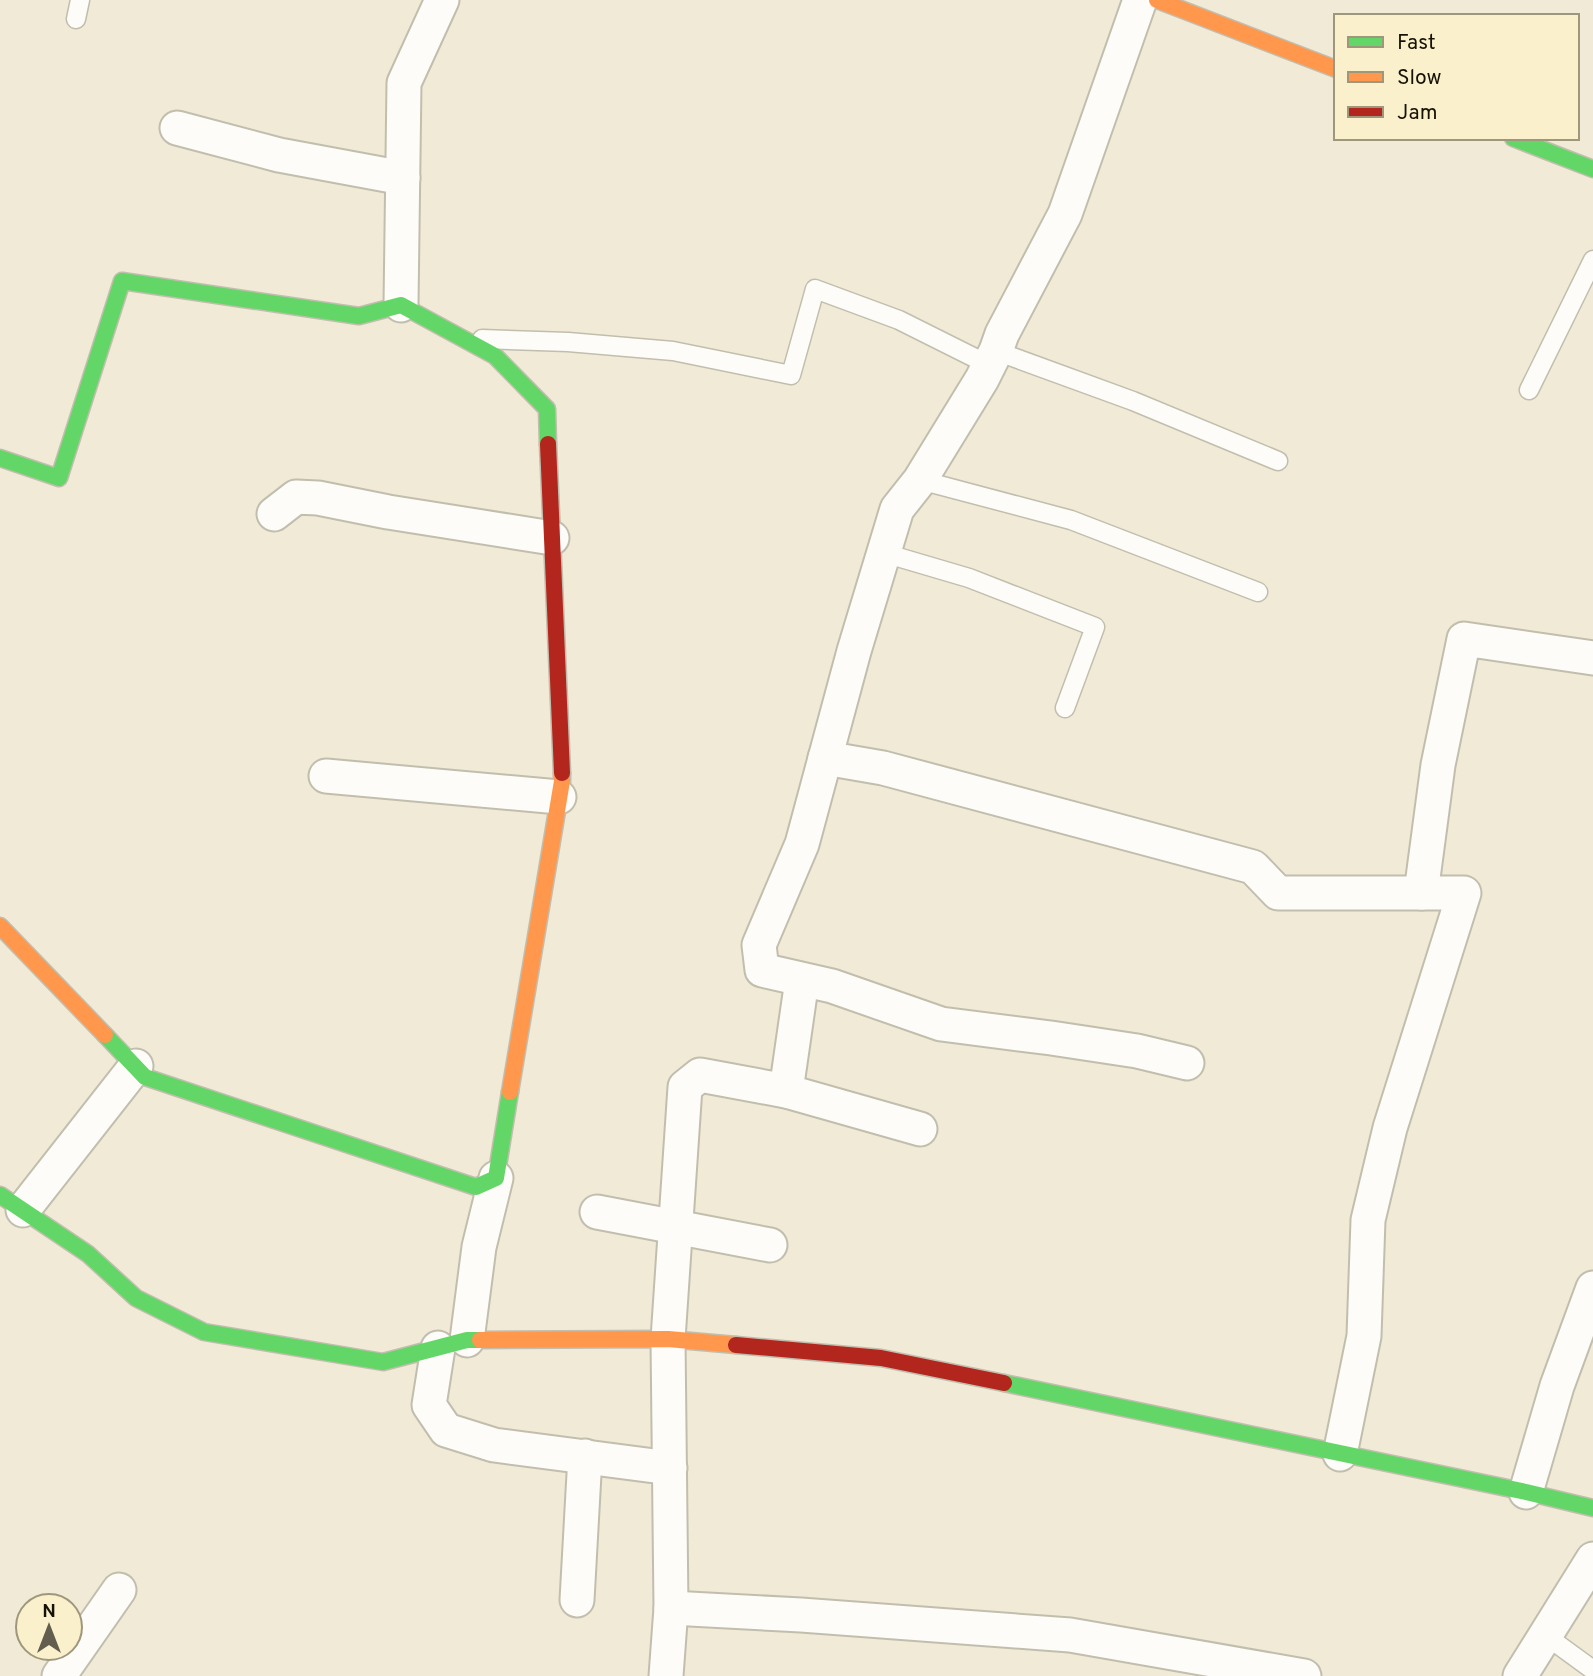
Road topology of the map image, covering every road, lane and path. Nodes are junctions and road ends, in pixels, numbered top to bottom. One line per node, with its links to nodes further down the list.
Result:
1 (80, 0): 5 (lane)
2 (442, 0): 10 (street)
3 (1140, 0): 14 (street)
4 (1157, 0): 6 (main road)
5 (76, 19)
6 (1334, 68)
7 (177, 128): 10 (street)
8 (1518, 140): 9 (main road)
9 (1593, 169)
10 (403, 178): 12 (street)
11 (1593, 260): 15 (lane)
12 (401, 305): 13 (main road); 16 (main road)
13 (461, 337): 14 (lane); 20 (main road)
14 (992, 358): 17 (lane); 18 (street)
15 (1529, 390)
16 (0, 458)
17 (1278, 461)
18 (920, 480): 21 (street); 22 (lane)
19 (274, 514): 20 (street)
20 (552, 538): 27 (main road)
21 (884, 553): 24 (lane); 25 (street)
22 (1258, 592)
23 (1593, 658): 28 (street)
24 (1065, 708)
25 (825, 758): 28 (street); 30 (street)
26 (327, 776): 27 (street)
27 (559, 797): 35 (main road)
28 (1421, 893): 43 (street)
29 (0, 926): 32 (main road)
30 (802, 980): 31 (street); 33 (street)
31 (1187, 1063)
32 (136, 1066): 35 (main road); 36 (street)
33 (786, 1091): 34 (street); 38 (street)
34 (920, 1129)
35 (496, 1178): 42 (street)
36 (11, 1202): 42 (main road)
37 (597, 1212): 38 (street)
38 (676, 1227): 39 (street); 41 (street)
39 (770, 1245)
40 (1593, 1288): 46 (street)
41 (668, 1339): 42 (main road); 43 (main road); 45 (street)
42 (452, 1344): 44 (street)
43 (1340, 1454): 46 (main road)
44 (585, 1457): 45 (street); 50 (street)
45 (670, 1468): 51 (street)
46 (1526, 1492): 47 (main road)
47 (1593, 1508)
48 (1593, 1559): 52 (street)
49 (119, 1590): 54 (street)
50 (577, 1600)
51 (671, 1608): 55 (street); 56 (street)
52 (1545, 1635): 53 (lane); 57 (street)
53 (1593, 1670)
54 (58, 1676)
55 (666, 1676)
56 (1304, 1676)
57 (1520, 1676)

